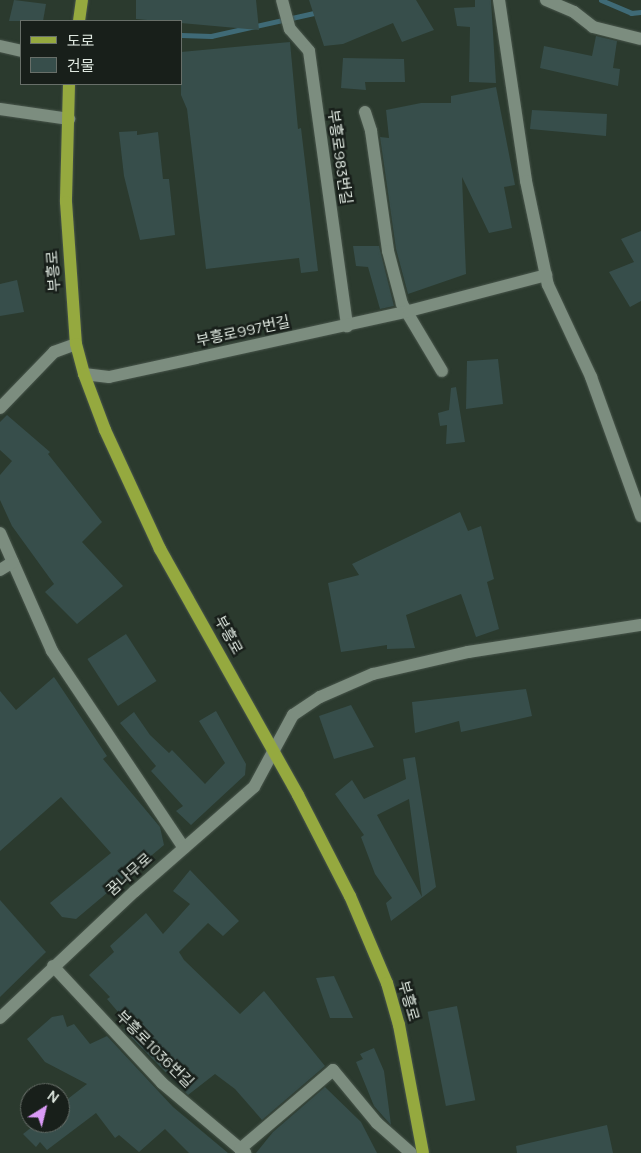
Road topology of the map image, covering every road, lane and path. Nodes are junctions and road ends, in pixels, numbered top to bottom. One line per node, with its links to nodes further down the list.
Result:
1 (82, 0): 5 (main road)
2 (499, 0): 13 (street)
3 (546, 0): 6 (street)
4 (283, 5): 15 (street, 부흥로983번길)
5 (79, 20)
6 (641, 39)
7 (0, 46): 8 (street)
8 (20, 50)
9 (69, 85): 12 (main road, 부흥로)
10 (0, 108): 12 (street)
11 (365, 112): 14 (street)
12 (70, 119): 16 (main road, 부흥로)
13 (546, 275): 14 (street, 부흥로997번길); 20 (street)
14 (409, 311): 15 (street, 부흥로997번길); 17 (street)
15 (346, 326): 18 (street, 부흥로997번길)
16 (76, 344): 18 (main road, 부흥로); 19 (street)
17 (442, 371)
18 (84, 374): 25 (main road, 부흥로)
19 (0, 408)
20 (641, 516)
21 (0, 532): 22 (street)
22 (13, 562): 23 (street); 26 (street)
23 (0, 570)
24 (641, 624): 25 (street, 꿈나무로)
25 (272, 750): 26 (street, 꿈나무로); 31 (main road, 부흥로)
26 (184, 848): 27 (street, 꿈나무로)
27 (53, 966): 28 (street, 꿈나무로); 29 (street, 부흥로1036번길)
28 (0, 1018)
29 (242, 1151): 30 (street, 부흥로1036번길)
30 (411, 1153)
31 (423, 1153)

